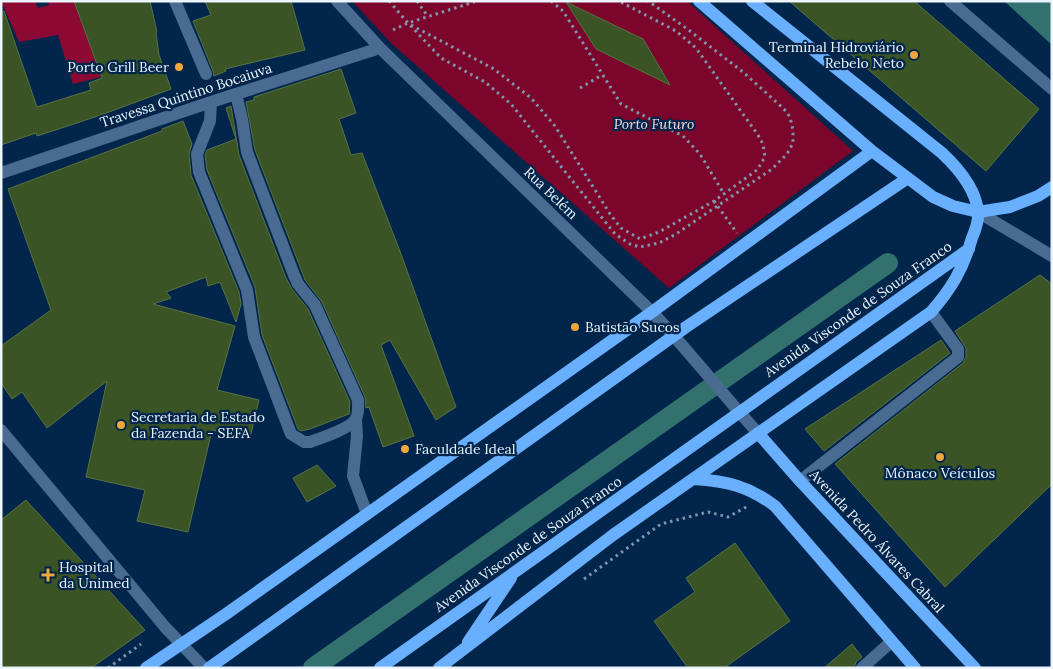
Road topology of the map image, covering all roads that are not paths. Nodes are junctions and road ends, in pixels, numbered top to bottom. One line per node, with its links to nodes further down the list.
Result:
1 (175, 1): 7 (street)
2 (337, 1): 6 (street, Rua Belém)
3 (699, 1): 11 (main road)
4 (752, 1): 15 (main road)
5 (950, 1): 8 (street)
6 (380, 48): 9 (street, Travessa Quintino Bocaiuva); 18 (street, Rua Belém)
7 (206, 74)
8 (1052, 89)
9 (236, 94): 10 (street, Travessa Quintino Bocaiuva); 22 (street)
10 (210, 102): 12 (street, Travessa Quintino Bocaiuva); 22 (street)
11 (872, 151): 13 (main road); 18 (main road)
12 (1, 173)
13 (908, 178): 15 (main road); 20 (main road)
14 (1052, 186): 15 (main road)
15 (978, 212): 16 (main road); 17 (street)
16 (969, 249): 19 (main road, Avenida Visconde de Souza Franco); 21 (main road, Avenida Visconde de Souza Franco)
17 (1052, 256)
18 (652, 312): 20 (street, Rua Belém); 27 (main road)
19 (931, 312): 24 (main road, Avenida Visconde de Souza Franco); 26 (street)
20 (674, 335): 21 (street, Rua Belém); 34 (main road)
21 (738, 412): 24 (street, Rua Belém); 28 (main road, Avenida Visconde de Souza Franco)
22 (356, 419): 27 (street)
23 (1, 430): 30 (street)
24 (758, 433): 25 (main road, Avenida Visconde de Souza Franco); 26 (main road, Avenida Pedro Álvares Cabral)
25 (694, 479): 29 (main road); 31 (main road, Avenida Visconde de Souza Franco)
26 (800, 481): 39 (main road, Avenida Pedro Álvares Cabral)
27 (367, 514): 30 (main road)
28 (517, 570): 31 (main road); 35 (main road, Avenida Visconde de Souza Franco)
29 (891, 642): 37 (street); 38 (main road)
30 (182, 643): 32 (main road); 33 (street)
31 (460, 652): 36 (main road, Avenida Visconde de Souza Franco)
32 (146, 668)
33 (204, 668)
34 (209, 668)
35 (380, 668)
36 (439, 668)
37 (862, 668)
38 (915, 668)
39 (975, 668)

